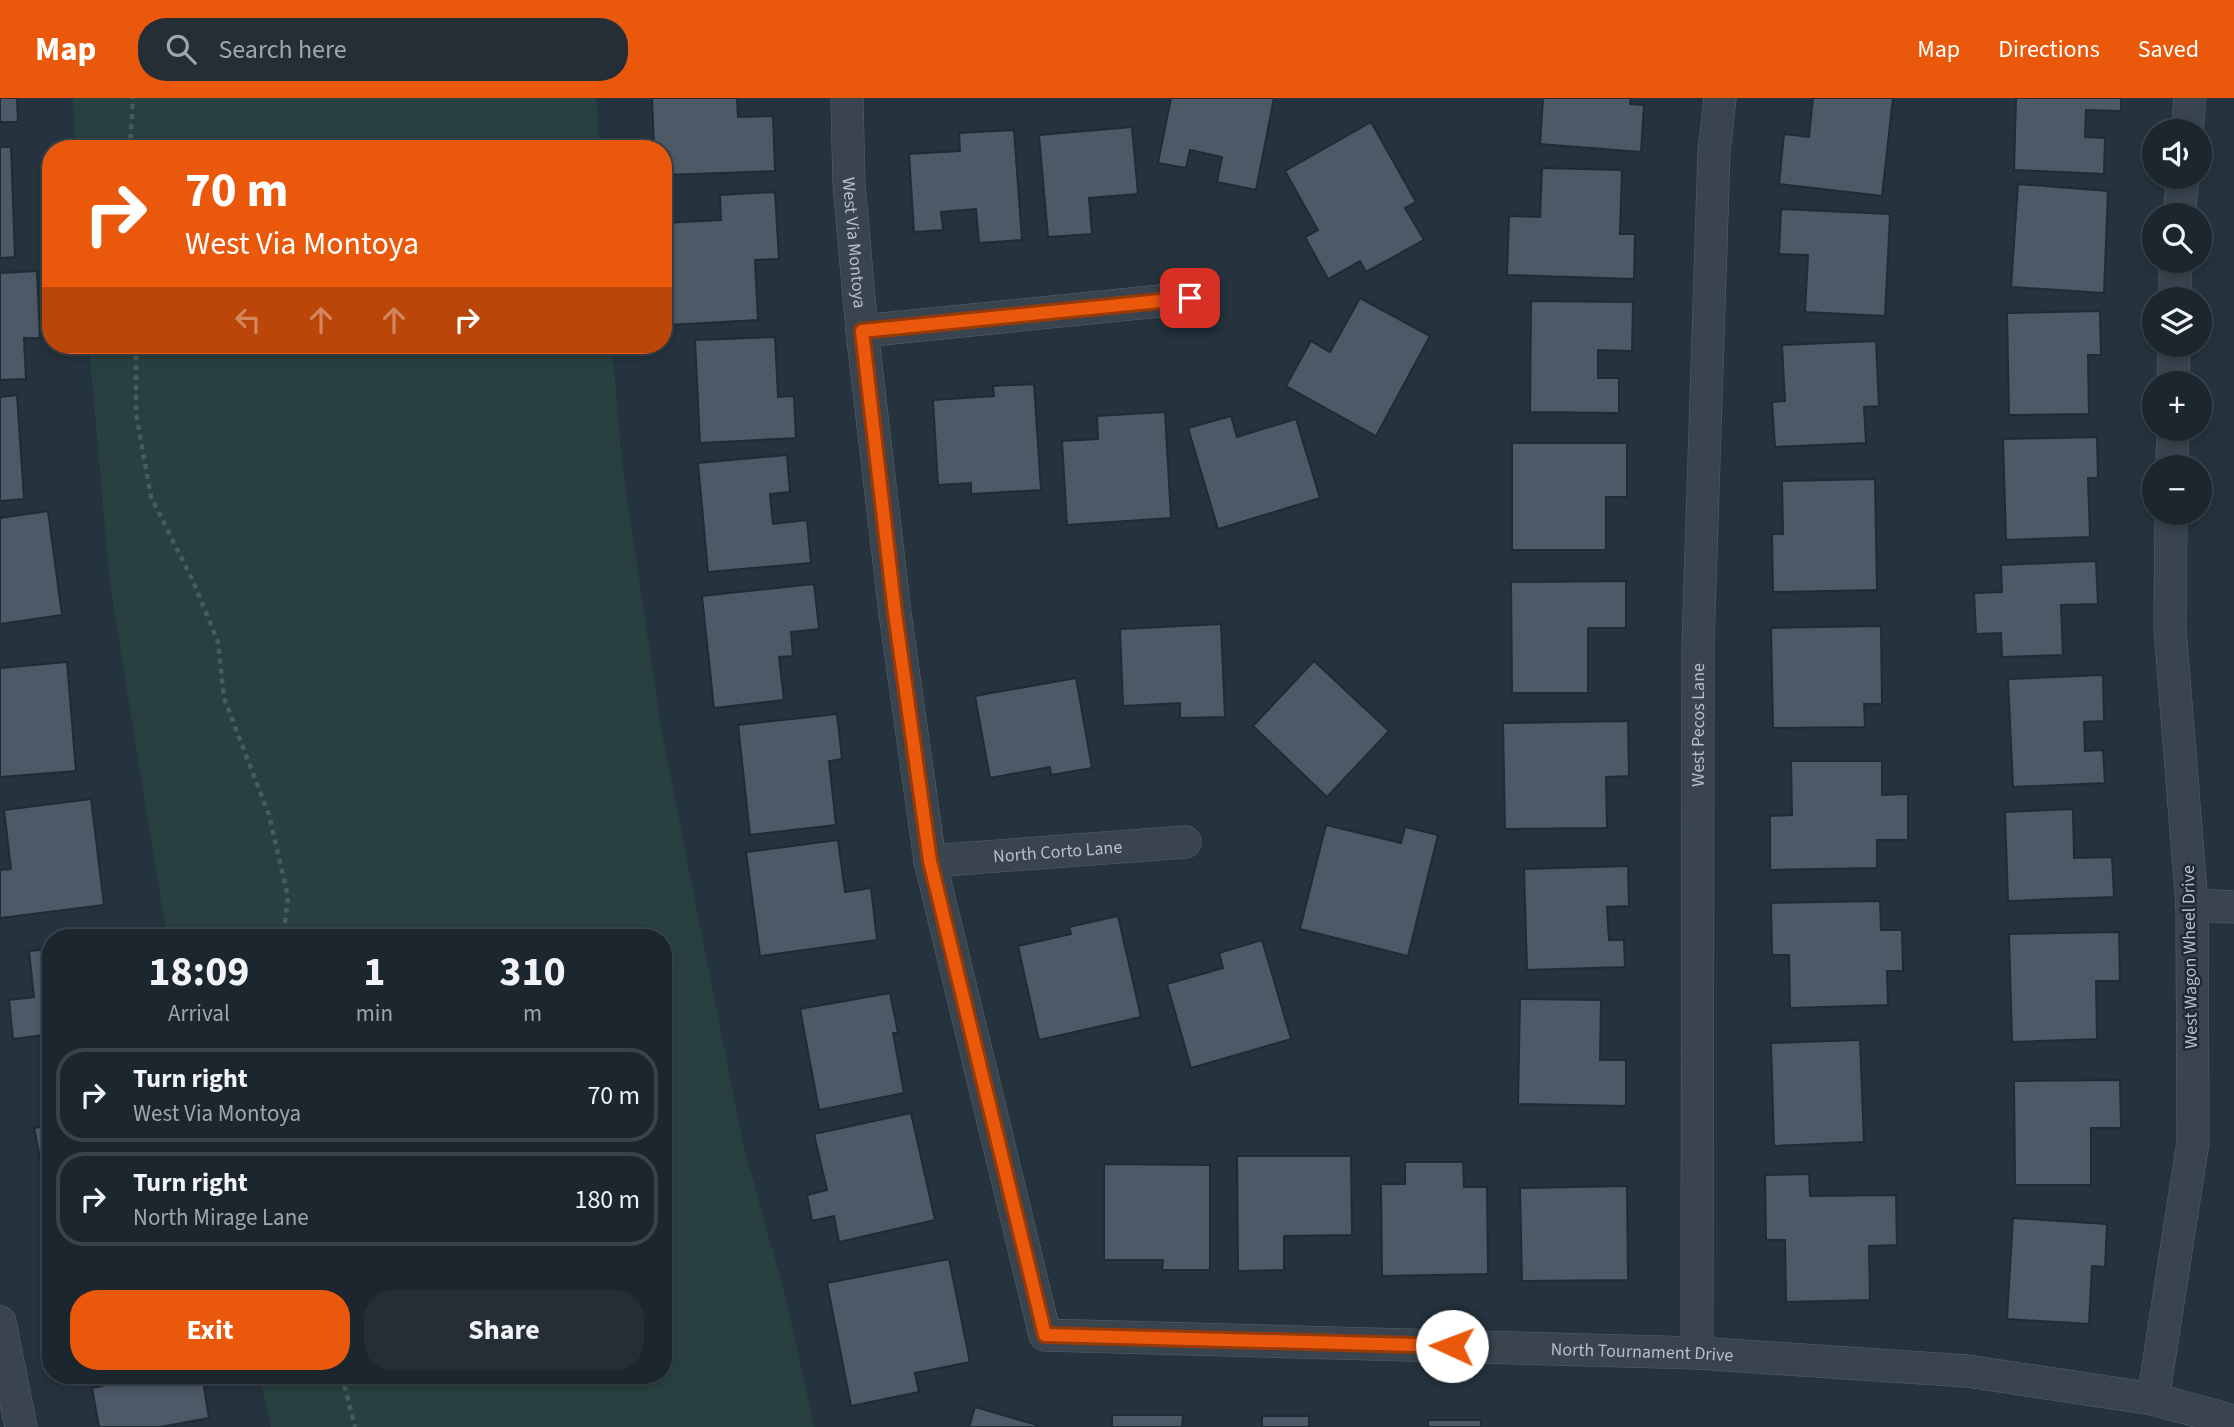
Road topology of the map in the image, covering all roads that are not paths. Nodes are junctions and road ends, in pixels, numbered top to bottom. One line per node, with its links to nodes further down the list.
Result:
1 (847, 98): 6 (street, West Via Montoya)
2 (1720, 98): 14 (street, West Pecos Lane)
3 (2190, 98): 4 (street)
4 (2188, 119)
5 (1190, 298): 6 (street)
6 (862, 331): 9 (street, West Via Montoya)
7 (2171, 525): 10 (street, West Wagon Wheel Drive)
8 (1185, 842): 9 (street, North Corto Lane)
9 (930, 861): 13 (street, West Via Montoya)
10 (2192, 905): 11 (street); 15 (street, West Wagon Wheel Drive)
11 (2234, 907)
12 (0, 1322): 17 (street)
13 (1045, 1335): 14 (street, North Tournament Drive)
14 (1697, 1353): 15 (street, North Tournament Drive)
15 (2153, 1398): 16 (street, North Tournament Drive)
16 (2234, 1421)
17 (21, 1427)

